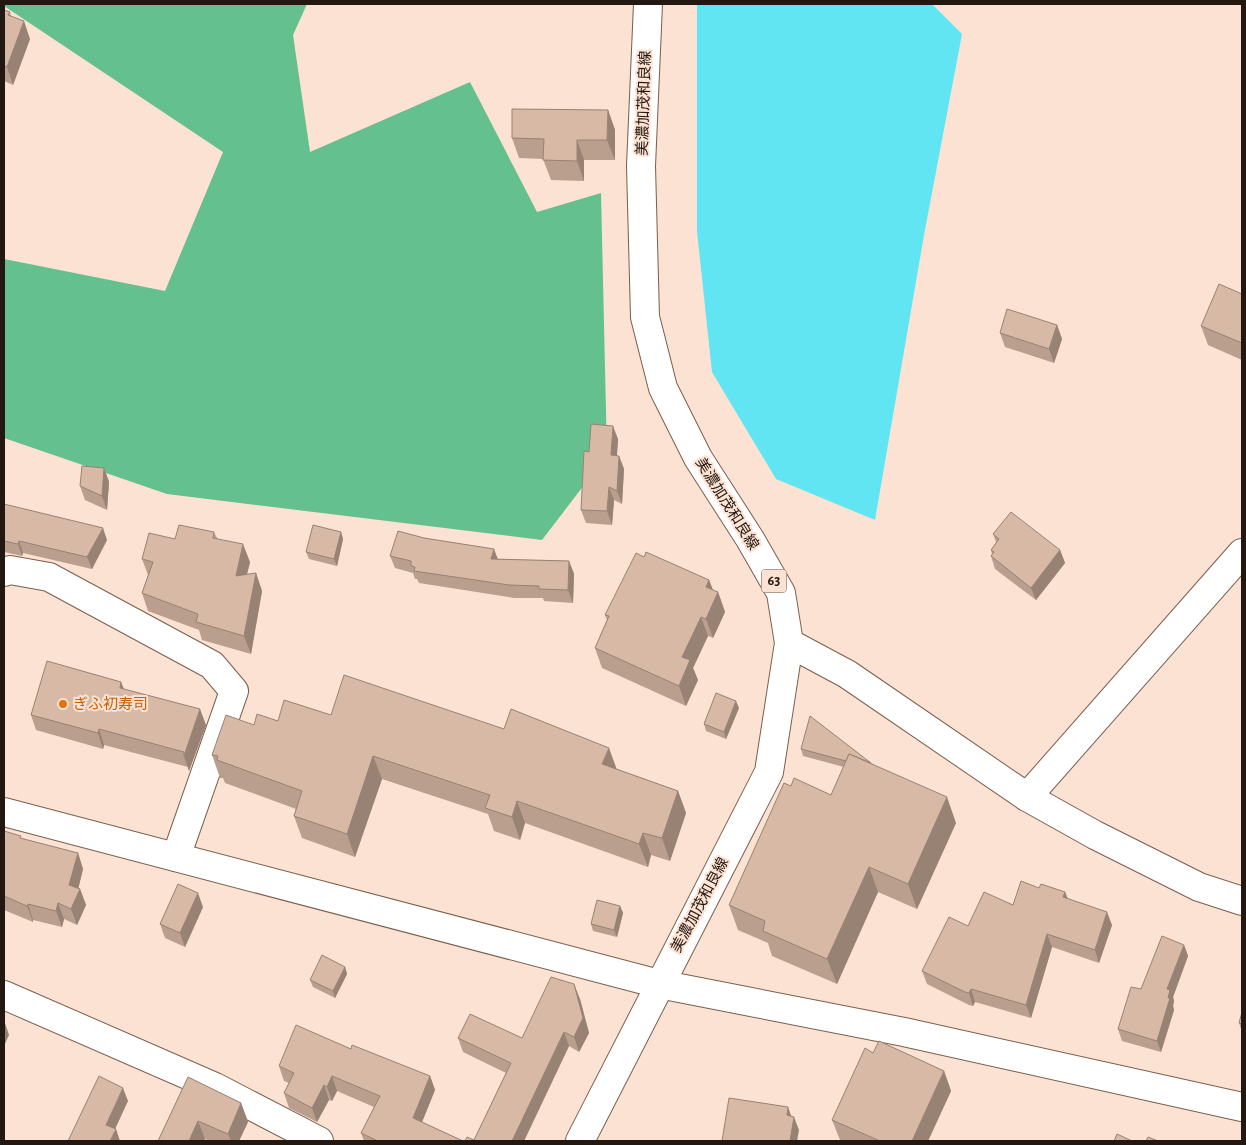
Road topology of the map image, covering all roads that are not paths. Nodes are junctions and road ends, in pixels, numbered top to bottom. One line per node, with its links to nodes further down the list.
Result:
1 (648, 4): 4 (street, 美濃加茂和良線 / 63)
2 (1242, 553): 5 (street)
3 (4, 572): 7 (street)
4 (789, 643): 5 (street); 9 (street, 美濃加茂和良線 / 63)
5 (1027, 797): 8 (street)
6 (4, 812): 7 (street)
7 (176, 857): 9 (street)
8 (1242, 901)
9 (659, 984): 11 (street); 13 (street, 美濃加茂和良線 / 63)
10 (4, 995): 12 (street)
11 (1242, 1106)
12 (319, 1141)
13 (580, 1141)

